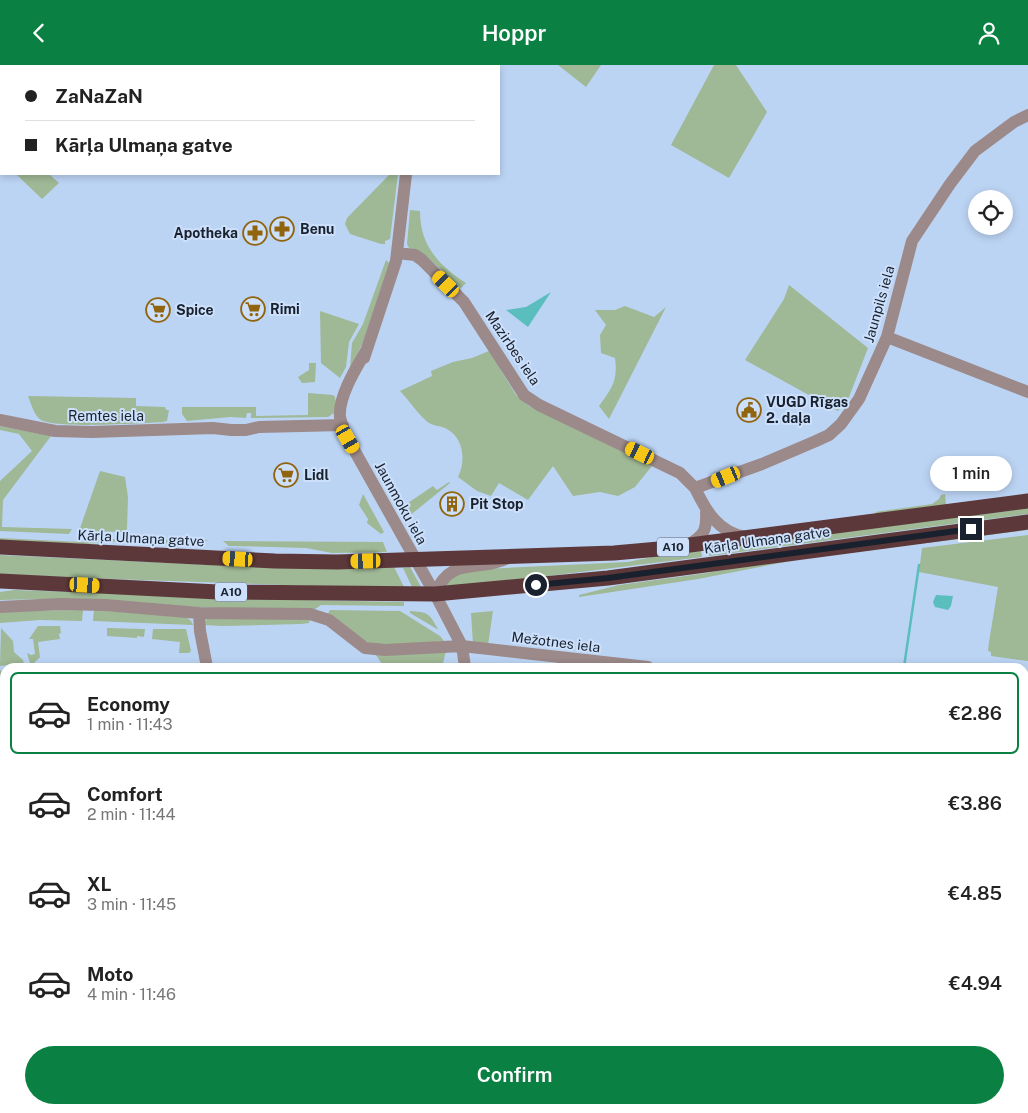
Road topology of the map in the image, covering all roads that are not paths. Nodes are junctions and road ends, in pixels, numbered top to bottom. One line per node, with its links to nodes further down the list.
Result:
1 (1028, 115): 4 (street, Jaunpils iela)
2 (406, 175): 3 (street, Jaunmoku iela)
3 (398, 253): 7 (street, Jaunmoku iela); 8 (street, Mazirbes iela)
4 (887, 337): 5 (street); 8 (street, Jaunpils iela)
5 (1028, 392)
6 (0, 420): 7 (street, Remtes iela)
7 (342, 425): 16 (street, Jaunmoku iela)
8 (695, 488): 10 (street)
9 (1028, 501): 12 (highway, Kārļa Ulmaņa gatve / A10)
10 (706, 511): 12 (street); 13 (street)
11 (1028, 522): 20 (highway, Kārļa Ulmaņa gatve / A10)
12 (748, 537): 13 (highway, Kārļa Ulmaņa gatve / A10)
13 (688, 545): 15 (highway, Kārļa Ulmaņa gatve / A10)
14 (0, 547): 16 (highway, Kārļa Ulmaņa gatve / A10)
15 (512, 556): 16 (highway, Kārļa Ulmaņa gatve / A10); 20 (street)
16 (414, 560): 20 (street, Jaunmoku iela)
17 (0, 581): 18 (highway, Kārļa Ulmaņa gatve / A10)
18 (28, 583): 19 (street); 20 (highway, Kārļa Ulmaņa gatve / A10)
19 (0, 587)
20 (435, 594): 23 (street, Jaunmoku iela)
21 (0, 607): 22 (street, Mežotnes iela)
22 (199, 613): 23 (street, Mežotnes iela); 24 (street)
23 (462, 646): 25 (street, Jaunmoku iela); 26 (street, Mežotnes iela)
24 (206, 663)
25 (464, 663)
26 (565, 663)

